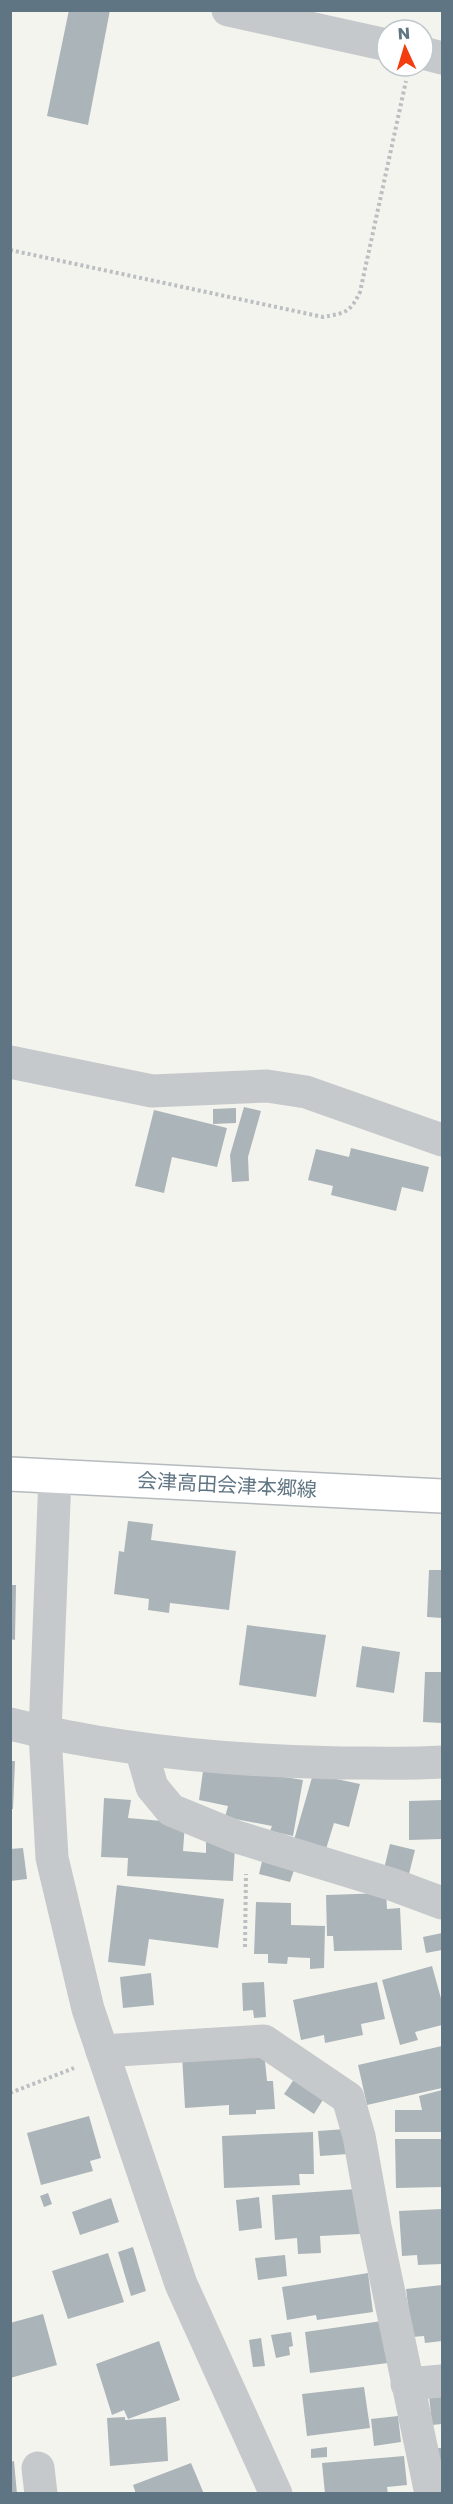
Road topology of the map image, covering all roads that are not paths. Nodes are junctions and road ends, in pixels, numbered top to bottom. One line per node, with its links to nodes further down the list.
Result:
1 (228, 10): 2 (street)
2 (375, 42)
3 (10, 1062): 4 (street)
4 (442, 1140)
5 (10, 1474): 6 (main road, 会津高田会津本郷線)
6 (55, 1476): 7 (main road, 会津高田会津本郷線); 9 (street)
7 (442, 1496)
8 (10, 1724): 9 (street)
9 (45, 1733): 10 (street); 13 (street)
10 (141, 1749): 11 (street); 12 (street)
11 (442, 1762)
12 (442, 1903)
13 (103, 2054): 15 (street); 16 (street)
14 (442, 2381): 15 (street)
15 (407, 2384): 17 (street)
16 (276, 2493)
17 (431, 2493)

